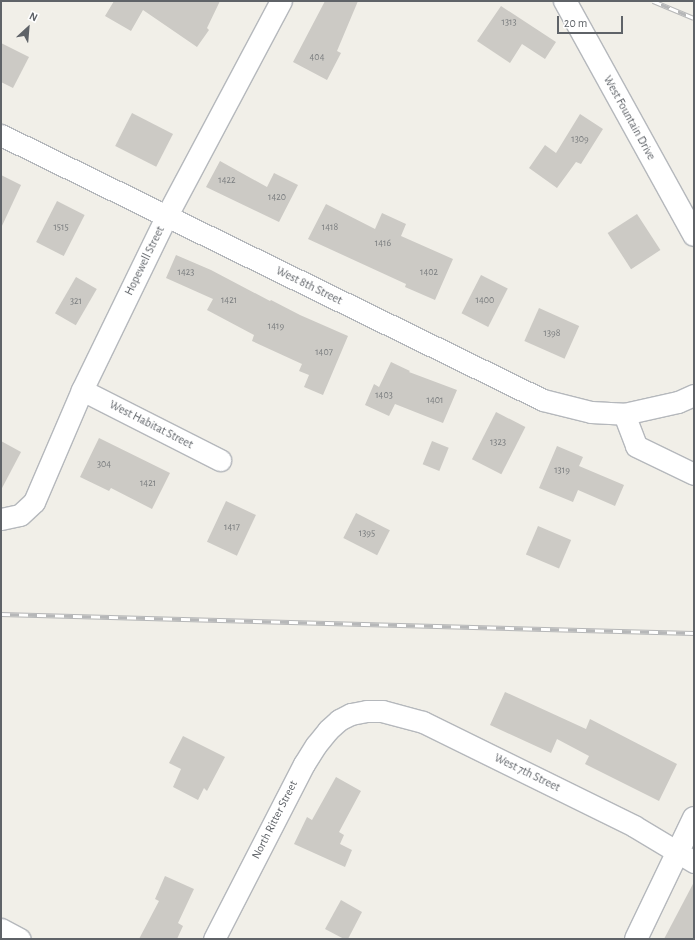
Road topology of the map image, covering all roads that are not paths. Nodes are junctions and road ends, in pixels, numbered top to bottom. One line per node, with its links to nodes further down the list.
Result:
1 (282, 1): 4 (street, Hopewell Street)
2 (564, 1): 5 (street, West Fountain Drive)
3 (1, 135): 4 (street, West 8th Street)
4 (166, 217): 6 (street, Hopewell Street); 8 (street, West 8th Street)
5 (694, 235)
6 (82, 390): 9 (street, West Habitat Street); 11 (street, Hopewell Street)
7 (694, 394): 8 (street, West 8th Street)
8 (624, 414): 10 (street)
9 (220, 460)
10 (694, 474)
11 (6, 518)
12 (352, 714): 14 (street, West 7th Street); 17 (street, North Ritter Street)
13 (694, 818): 14 (street)
14 (686, 857): 18 (street)
15 (1, 930): 16 (street)
16 (20, 939)
17 (214, 939)
18 (636, 939)

